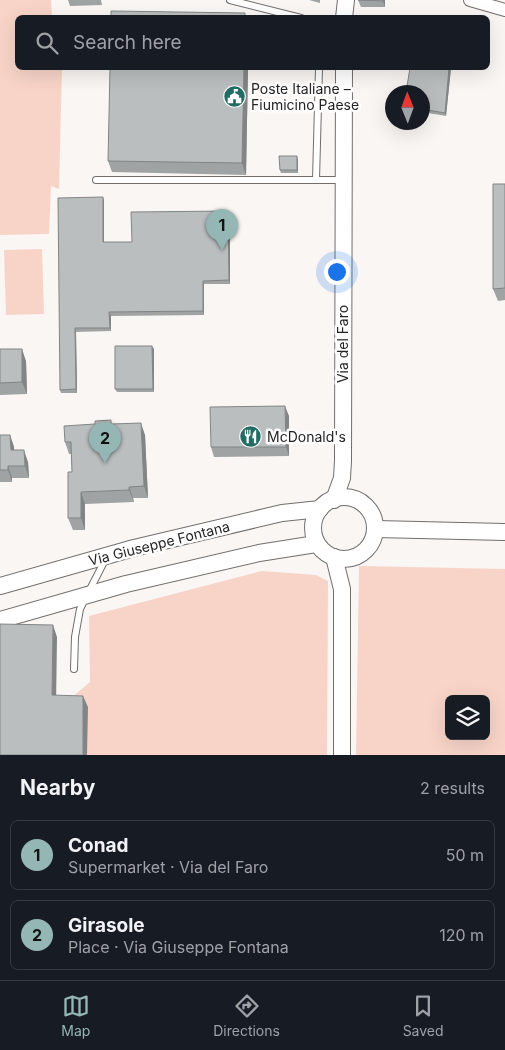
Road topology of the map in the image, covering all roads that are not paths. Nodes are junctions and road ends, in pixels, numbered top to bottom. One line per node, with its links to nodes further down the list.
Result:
1 (230, 0): 5 (lane)
2 (346, 0): 6 (street)
3 (470, 0): 4 (street)
4 (505, 10)
5 (289, 15)
6 (344, 15)
7 (319, 70): 10 (lane)
8 (344, 70): 11 (street, Via del Faro)
9 (96, 180): 10 (lane)
10 (316, 180): 11 (lane)
11 (343, 180): 12 (street, Via del Faro)
12 (334, 500): 13 (street); 14 (street)
13 (320, 509): 16 (street); 17 (street, Via Giuseppe Fontana)
14 (376, 529): 15 (street); 18 (street)
15 (505, 532)
16 (316, 544): 18 (street); 20 (street)
17 (108, 555): 19 (street, Via Giuseppe Fontana); 20 (lane)
18 (334, 557): 23 (street)
19 (0, 586)
20 (87, 594): 21 (street); 22 (lane)
21 (0, 620)
22 (74, 669)
23 (342, 755)

